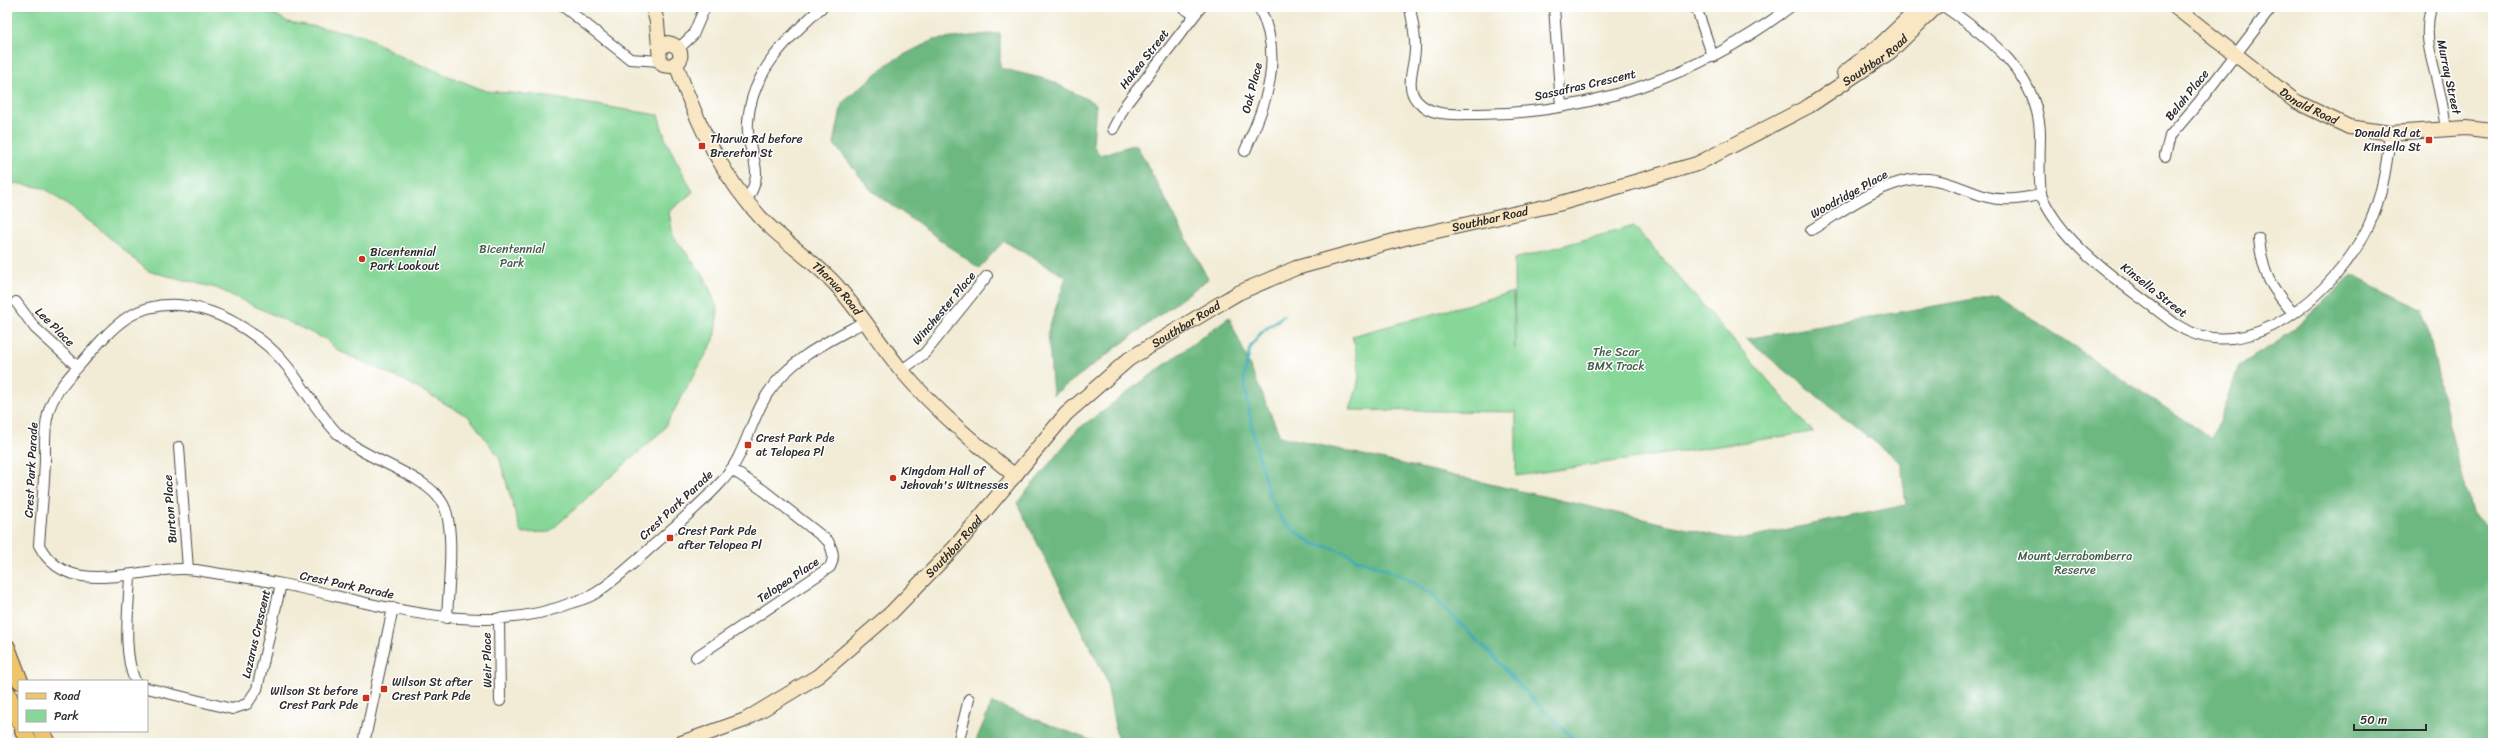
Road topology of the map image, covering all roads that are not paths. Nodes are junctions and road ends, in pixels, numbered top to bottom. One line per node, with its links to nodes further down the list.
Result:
1 (564, 7): 19 (street)
2 (654, 7): 19 (main road)
3 (705, 7): 19 (street)
4 (822, 7): 30 (street)
5 (1182, 7): 17 (street)
6 (1259, 7): 27 (street, Oak Place)
7 (1410, 7): 21 (street, Sassafras Crescent)
8 (1554, 7): 21 (street)
9 (1696, 7): 20 (street)
10 (1790, 7): 20 (street, Sassafras Crescent)
11 (1920, 7): 22 (main road, Southbar Road)
12 (1936, 7): 22 (main road, Southbar Road)
13 (1945, 7): 29 (street, Kinsella Street)
14 (2175, 7): 18 (main road, Donald Road)
15 (2272, 7): 18 (street, Belah Place)
16 (2432, 7): 23 (street, Murray Street)
17 (1198, 11): 24 (street, Hakea Street)
18 (2236, 54): 26 (main road, Donald Road); 28 (street, Belah Place)
19 (668, 55): 30 (main road, Tharwa Road)
20 (1713, 56): 21 (street, Sassafras Crescent)
21 (1561, 106)
22 (1809, 106): 41 (main road, Southbar Road)
23 (2446, 128): 25 (main road, Donald Road); 26 (main road, Donald Road)
24 (1113, 129)
25 (2493, 131)
26 (2390, 133): 35 (street, Kinsella Street)
27 (1245, 151)
28 (2165, 156)
29 (2041, 195): 31 (street, Woodridge Place); 35 (street, Kinsella Street)
30 (746, 201): 36 (main road, Tharwa Road)
31 (1811, 230)
32 (2259, 239): 35 (street)
33 (987, 276): 38 (street, Winchester Place)
34 (16, 302): 37 (street, Lee Place)
35 (2293, 313)
36 (864, 322): 38 (main road, Tharwa Road); 40 (street, Crest Park Parade)
37 (78, 367): 43 (street, Crest Park Parade); 46 (street, Crest Park Parade)
38 (902, 370): 41 (main road, Tharwa Road)
39 (178, 447): 42 (street, Burton Place)
40 (731, 469): 47 (street, Crest Park Parade); 49 (street, Telopea Place)
41 (1015, 476): 62 (main road, Southbar Road)
42 (188, 569): 43 (street, Crest Park Parade); 44 (street, Crest Park Parade)
43 (130, 575): 51 (street)
44 (281, 584): 45 (street, Crest Park Parade); 52 (street, Lazarus Crescent)
45 (393, 608): 46 (street, Crest Park Parade); 61 (street)
46 (447, 618): 47 (street, Crest Park Parade)
47 (499, 618): 55 (street, Weir Place)
48 (7, 647): 50 (main road)
49 (696, 657)
50 (20, 680)
51 (135, 680)
52 (148, 688)
53 (7, 692): 56 (main road)
54 (969, 699): 63 (street)
55 (500, 701)
56 (18, 719)
57 (24, 732): 59 (main road)
58 (42, 732): 60 (main road)
59 (30, 743)
60 (48, 743)
61 (364, 743)
62 (681, 743)
63 (958, 743)

